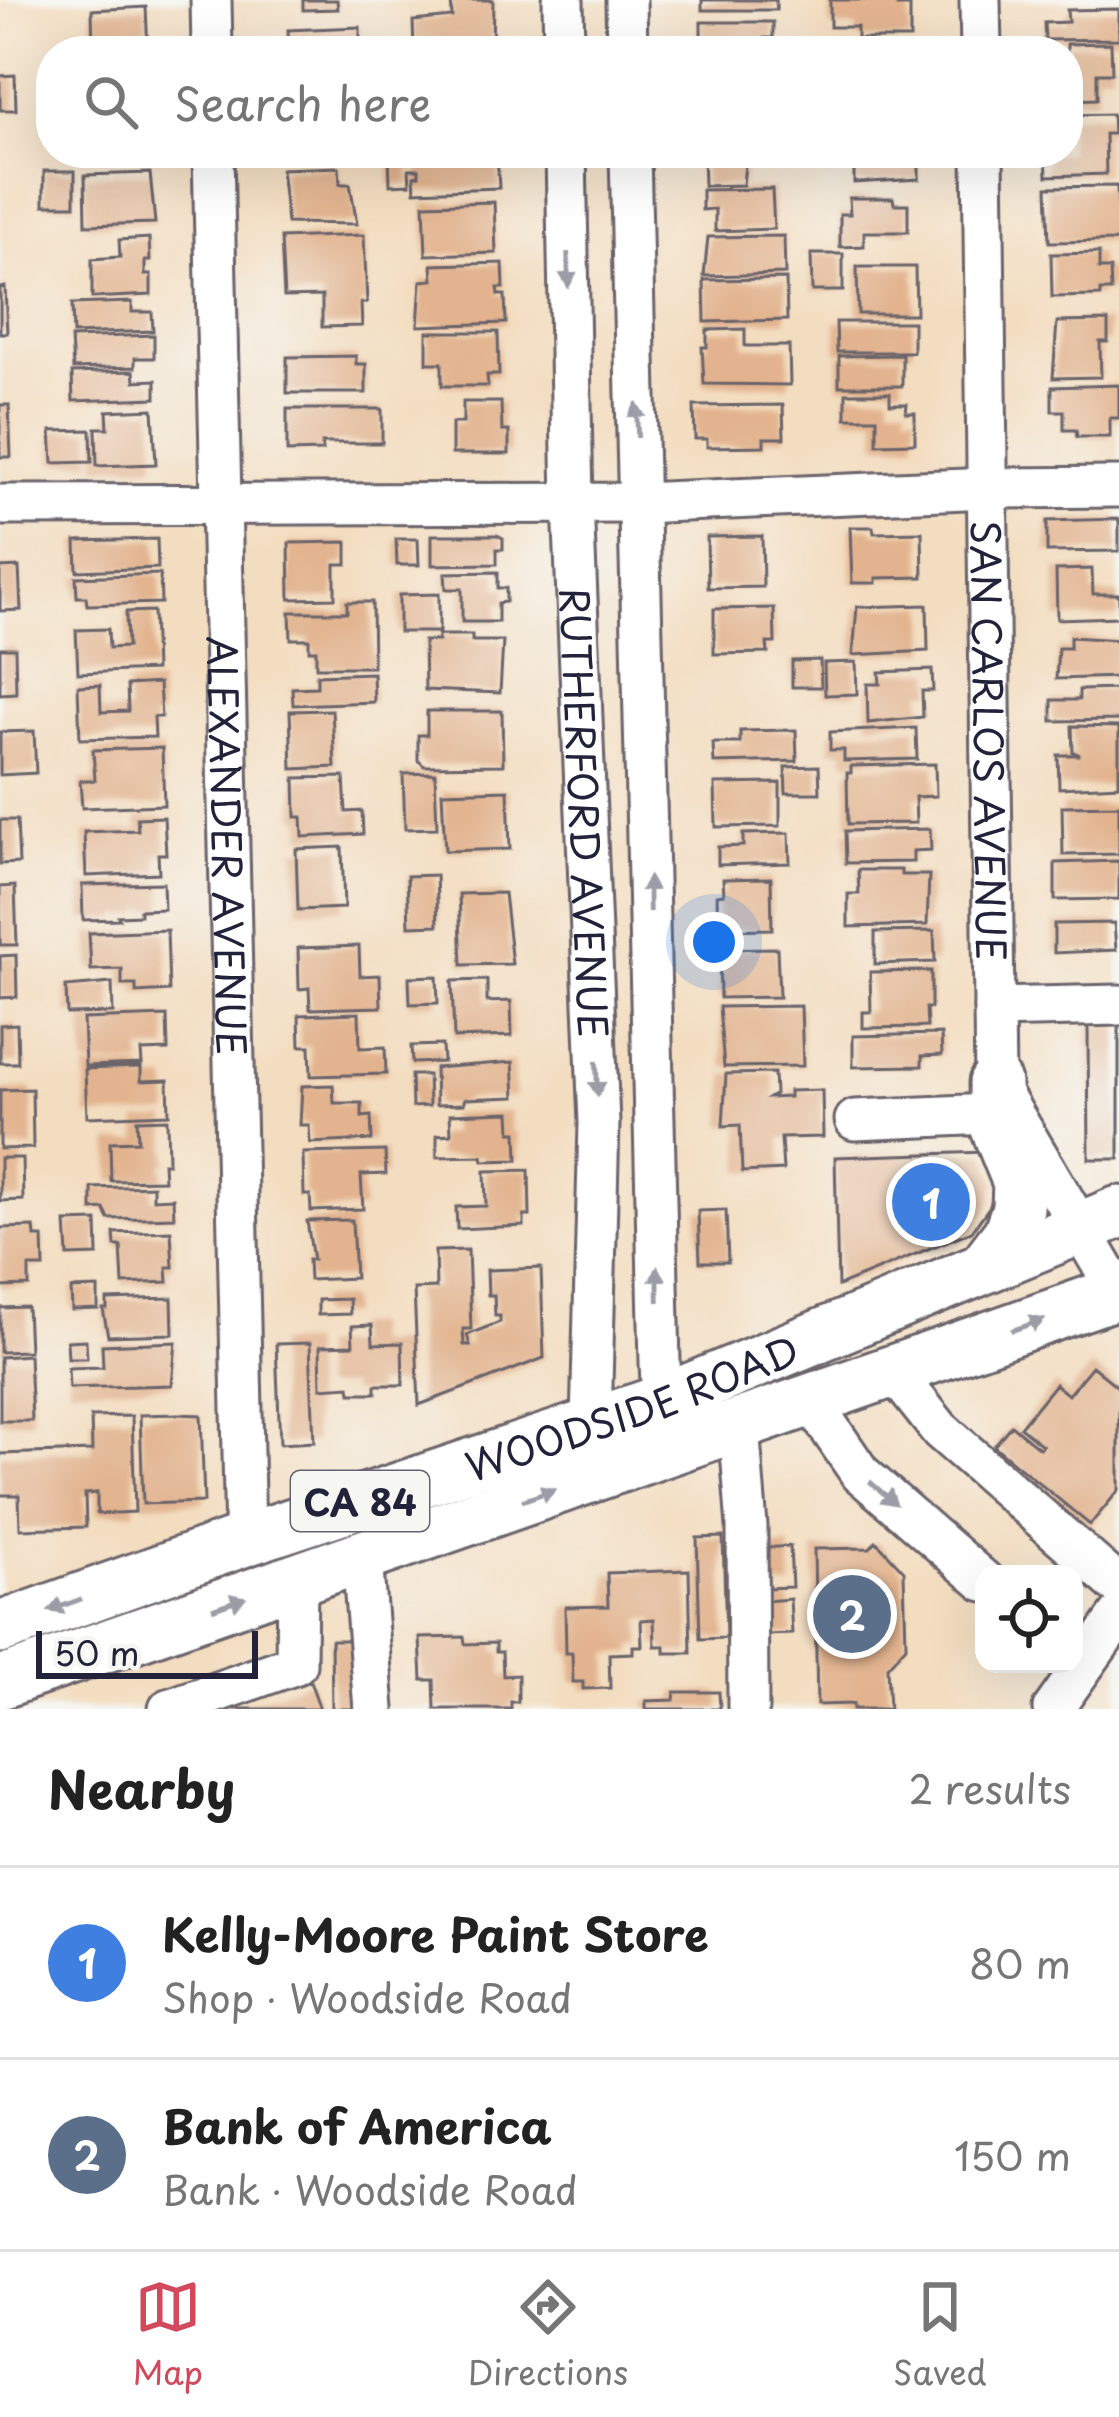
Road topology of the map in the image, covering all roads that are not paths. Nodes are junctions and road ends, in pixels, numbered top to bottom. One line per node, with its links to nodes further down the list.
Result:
1 (211, 0): 5 (street)
2 (563, 0): 6 (street)
3 (626, 0): 7 (street)
4 (980, 0): 8 (street)
5 (212, 36)
6 (564, 36)
7 (627, 36)
8 (981, 36)
9 (213, 168): 17 (street, ALEXANDER AVENUE)
10 (566, 168): 15 (street, RUTHERFORD AVENUE, one-way to 15)
11 (630, 168): 16 (street, RUTHERFORD AVENUE, one-way to 11)
12 (983, 168): 13 (street, SAN CARLOS AVENUE)
13 (989, 488): 14 (street); 16 (street); 20 (street, SAN CARLOS AVENUE)
14 (1119, 488)
15 (573, 503): 16 (street); 17 (street); 30 (street, RUTHERFORD AVENUE, one-way to 30)
16 (639, 503): 28 (street, RUTHERFORD AVENUE, one-way to 16)
17 (219, 504): 18 (street); 31 (street, ALEXANDER AVENUE)
18 (0, 506)
19 (1119, 1005): 20 (street)
20 (994, 1008): 21 (street, SAN CARLOS AVENUE)
21 (1001, 1103): 22 (street); 23 (street); 24 (main road)
22 (855, 1120)
23 (1099, 1220): 24 (main road, WOODSIDE ROAD / CA 84); 25 (street)
24 (984, 1267): 28 (main road, WOODSIDE ROAD / CA 84)
25 (1119, 1293): 26 (main road, WOODSIDE ROAD / CA 84, one-way to 25)
26 (894, 1372): 27 (main road, WOODSIDE ROAD / CA 84); 35 (street)
27 (811, 1401): 29 (main road, WOODSIDE ROAD / CA 84); 33 (street, one-way to 33)
28 (670, 1424): 29 (main road, WOODSIDE ROAD / CA 84); 30 (main road, WOODSIDE ROAD / CA 84)
29 (739, 1426): 44 (street)
30 (600, 1446): 31 (main road, WOODSIDE ROAD / CA 84); 32 (main road, WOODSIDE ROAD / CA 84, one-way to 30)
31 (244, 1540): 37 (main road, WOODSIDE ROAD / CA 84, one-way to 37)
32 (362, 1556): 34 (main road, WOODSIDE ROAD / CA 84); 43 (street)
33 (975, 1573)
34 (298, 1579): 40 (main road, WOODSIDE ROAD / CA 84, one-way to 34); 42 (street)
35 (1119, 1586)
36 (1119, 1616): 38 (street)
37 (0, 1628)
38 (1083, 1659)
39 (1074, 1673): 45 (street)
40 (0, 1685): 41 (street)
41 (8, 1709)
42 (169, 1709)
43 (374, 1709)
44 (748, 1709)
45 (1052, 1709)

